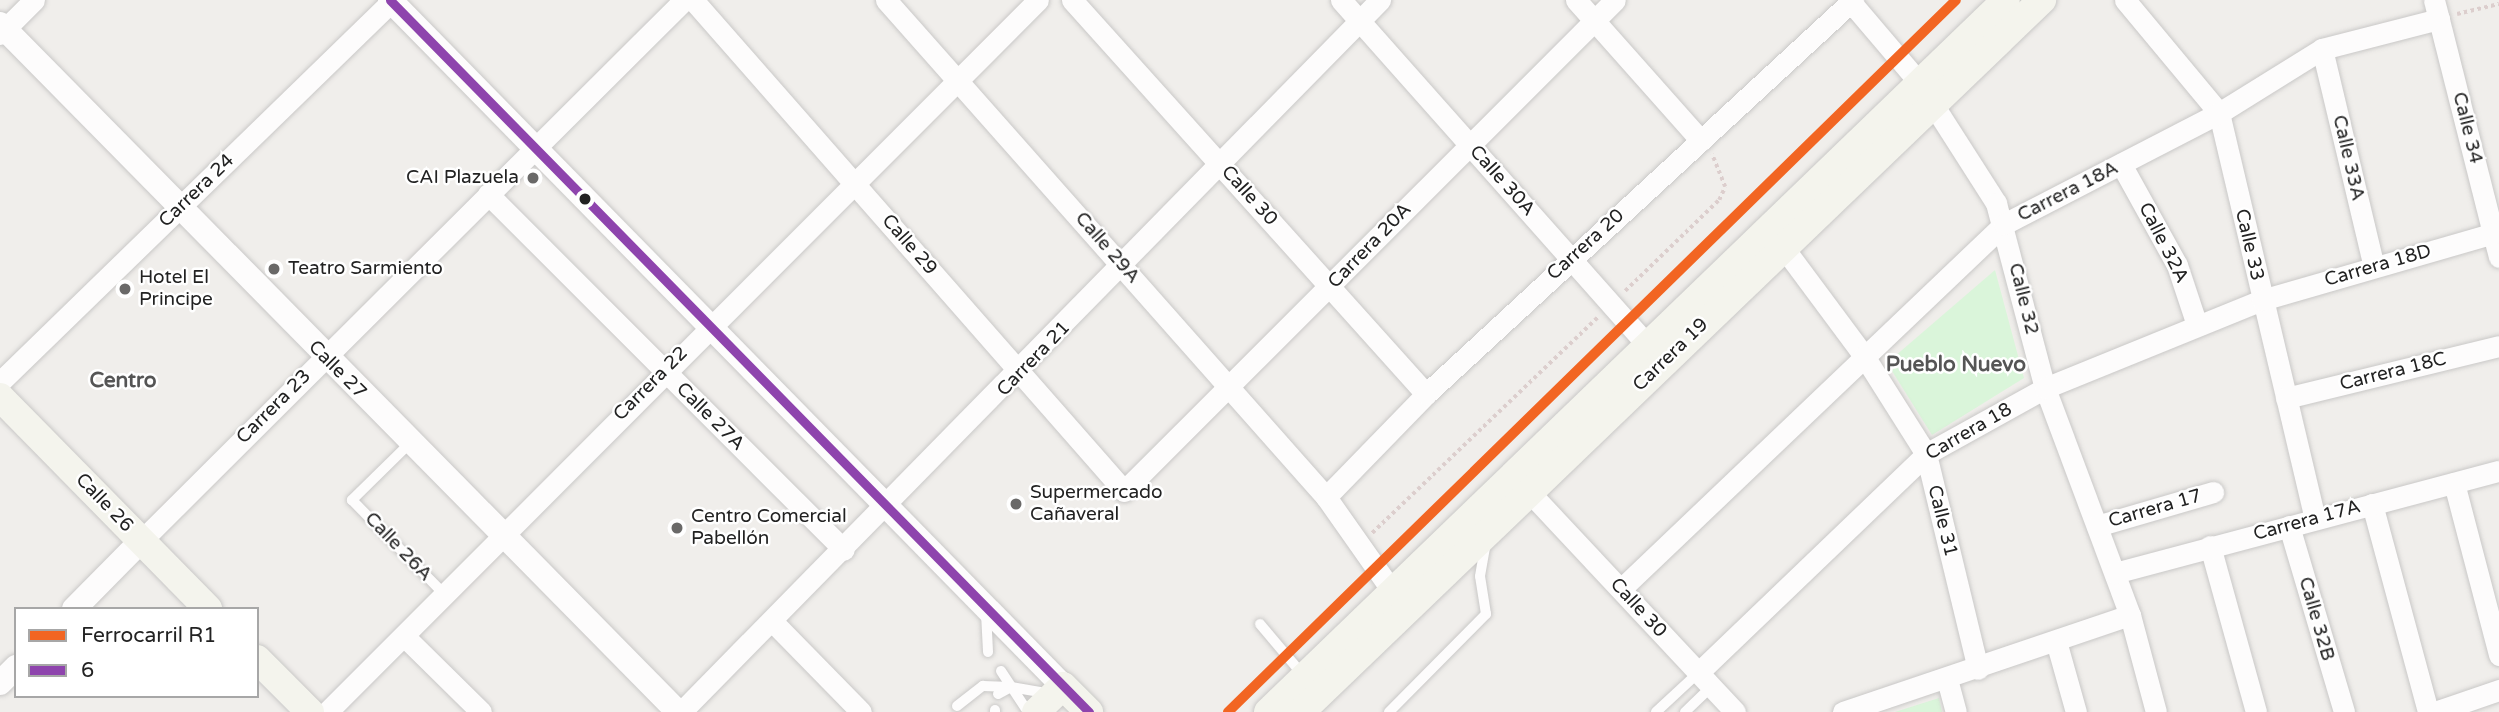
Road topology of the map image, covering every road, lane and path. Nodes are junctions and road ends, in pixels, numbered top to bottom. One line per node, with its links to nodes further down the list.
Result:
1 (34, 0): 20 (street)
2 (684, 0): 27 (street, Carrera 23)
3 (693, 0): 30 (street, Calle 29)
4 (886, 0): 22 (street, Calle 29A)
5 (1038, 0): 22 (street, Carrera 22)
6 (1072, 0): 29 (street, Calle 30)
7 (1341, 0): 18 (street, Calle 30A)
8 (1380, 0): 18 (street, Carrera 21)
9 (1576, 0): 19 (street)
10 (1615, 0): 19 (street, Carrera 20A)
11 (2006, 0): 23 (main road, Carrera 19)
12 (2042, 0): 23 (main road, Carrera 19)
13 (2125, 0): 24 (street, Calle 33)
14 (391, 1): 27 (street); 32 (street, Carrera 24)
15 (1851, 1): 23 (street, Calle 32); 25 (street, Carrera 20)
16 (2499, 4): 17 (path)
17 (2437, 9): 21 (street, Carrera 18A); 34 (street, Calle 34)
18 (1360, 21): 26 (street, Calle 30A); 29 (street, Carrera 21)
19 (1594, 21): 25 (street); 26 (street, Carrera 20A)
20 (2, 29): 32 (street, Calle 27)
21 (2322, 49): 24 (street, Carrera 18A); 39 (street, Calle 33A)
22 (959, 80): 30 (street, Carrera 22); 38 (street, Calle 29A)
23 (1926, 92): 33 (street, Calle 32); 35 (main road, Carrera 19); 46 (main road, Carrera 19)
24 (2219, 113): 28 (street, Carrera 18A); 41 (street, Calle 33)
25 (1701, 141): 37 (street, Carrera 20); 42 (path)
26 (1469, 144): 37 (street, Calle 30A); 40 (street, Carrera 20A)
27 (533, 149): 31 (street, Carrera 23); 44 (street)
28 (2122, 164): 33 (street, Carrera 18A); 43 (street, Calle 32A)
29 (1221, 165): 38 (street, Carrera 21); 40 (street, Calle 30)
30 (853, 182): 44 (street, Carrera 22); 50 (street, Calle 29)
31 (488, 194): 48 (street, Carrera 23); 49 (street, Calle 27A)
32 (178, 209): 48 (street, Calle 27); 51 (street, Carrera 24)
33 (2004, 225): 47 (street, Carrera 18A); 53 (street, Calle 32)
34 (2494, 233): 36 (street, Calle 34); 39 (street, Carrera 18D)
35 (1783, 247): 46 (main road, Carrera 19); 47 (street, Calle 31)
36 (2499, 257)
37 (1571, 258): 42 (street, Calle 30A); 54 (street, Carrera 20)
38 (1123, 266): 50 (street, Carrera 21); 52 (street, Calle 29A)
39 (2374, 267): 41 (street, Carrera 18D)
40 (1330, 286): 52 (street, Carrera 20A); 54 (street, Calle 30)
41 (2262, 300): 43 (street, Carrera 18); 56 (street, Calle 33)
42 (1611, 304): 46 (street, Calle 30A); 73 (path)
43 (2197, 325): 53 (street, Carrera 18)
44 (709, 326): 49 (street, Carrera 22); 66 (street)
45 (2499, 346): 56 (street, Carrera 18C)
46 (1655, 353): 60 (main road, Carrera 19)
47 (1864, 356): 58 (street, Calle 31); 77 (street, Carrera 18A)
48 (324, 357): 57 (street, Calle 27); 72 (street, Carrera 23)
49 (664, 371): 71 (street, Carrera 22); 75 (street, Calle 27A)
50 (1020, 373): 62 (street, Calle 29); 66 (street, Carrera 21)
51 (0, 382)
52 (1229, 387): 62 (street, Carrera 20A); 64 (street, Calle 29A)
53 (2045, 388): 58 (street, Carrera 18); 69 (street, Calle 32)
54 (1426, 394): 64 (street, Carrera 20)
55 (0, 397): 72 (main road, Calle 26)
56 (2286, 398): 68 (street, Calle 33)
57 (411, 442): 71 (street, Calle 27); 79 (lane, Calle 26A)
58 (1926, 454): 92 (street, Calle 31); 95 (street, Carrera 18)
59 (2499, 471): 61 (street, Carrera 17A)
60 (1521, 482): 67 (main road, Carrera 19); 77 (street, Calle 30); 78 (main road, Carrera 19)
61 (2454, 483): 65 (street, Carrera 17A); 89 (street)
62 (1124, 491)
63 (2213, 492): 69 (street, Carrera 17)
64 (1326, 497): 78 (street, Calle 29A)
65 (2372, 504): 68 (street, Carrera 17A); 122 (street)
66 (888, 507): 75 (street, Carrera 21); 80 (street)
67 (1504, 516): 111 (main road, Carrera 19); 112 (lane)
68 (2315, 519): 70 (street, Carrera 17A)
69 (2097, 526): 76 (street, Calle 32)
70 (2290, 526): 74 (street, Carrera 17A); 121 (street, Calle 32B)
71 (502, 533): 79 (street, Carrera 22); 106 (street, Calle 27)
72 (141, 541): 81 (street, Carrera 23); 82 (main road, Calle 26)
73 (1362, 543)
74 (2210, 546): 76 (street, Carrera 17A); 120 (street)
75 (844, 551): 84 (street, Carrera 21)
76 (2115, 573): 83 (street, Calle 32)
77 (1621, 589): 95 (street, Calle 30)
78 (1392, 591): 94 (main road, Carrera 19)
79 (444, 594): 86 (street, Carrera 22)
80 (986, 606): 88 (lane); 101 (street)
81 (76, 607)
82 (206, 607)
83 (2130, 615): 87 (street); 119 (street, Calle 32)
84 (772, 621): 106 (street, Carrera 21); 107 (street)
85 (1260, 624): 94 (lane)
86 (404, 636): 104 (street, Carrera 22); 105 (street)
87 (2056, 641): 92 (street); 118 (street)
88 (988, 652)
89 (2499, 655)
90 (259, 661): 103 (main road)
91 (14, 669): 97 (street)
92 (1978, 669): 96 (street)
93 (1001, 671): 98 (lane)
94 (1304, 677): 110 (main road, Carrera 19)
95 (1705, 679): 113 (lane); 114 (lane); 115 (street, Calle 30)
96 (1947, 679): 116 (street); 117 (street)
97 (0, 683)
98 (1011, 687): 100 (lane); 101 (lane); 102 (lane); 108 (lane)
99 (2499, 690): 123 (street)
100 (998, 694)
101 (1051, 698): 109 (main road)
102 (957, 706)
103 (310, 712)
104 (327, 712)
105 (481, 712)
106 (680, 712)
107 (861, 712)
108 (1028, 712)
109 (1089, 712)
110 (1268, 712)
111 (1301, 712)
112 (1389, 712)
113 (1656, 712)
114 (1685, 712)
115 (1735, 712)
116 (1843, 712)
117 (1956, 712)
118 (2076, 712)
119 (2156, 712)
120 (2256, 712)
121 (2344, 712)
122 (2428, 712)
123 (2435, 712)

